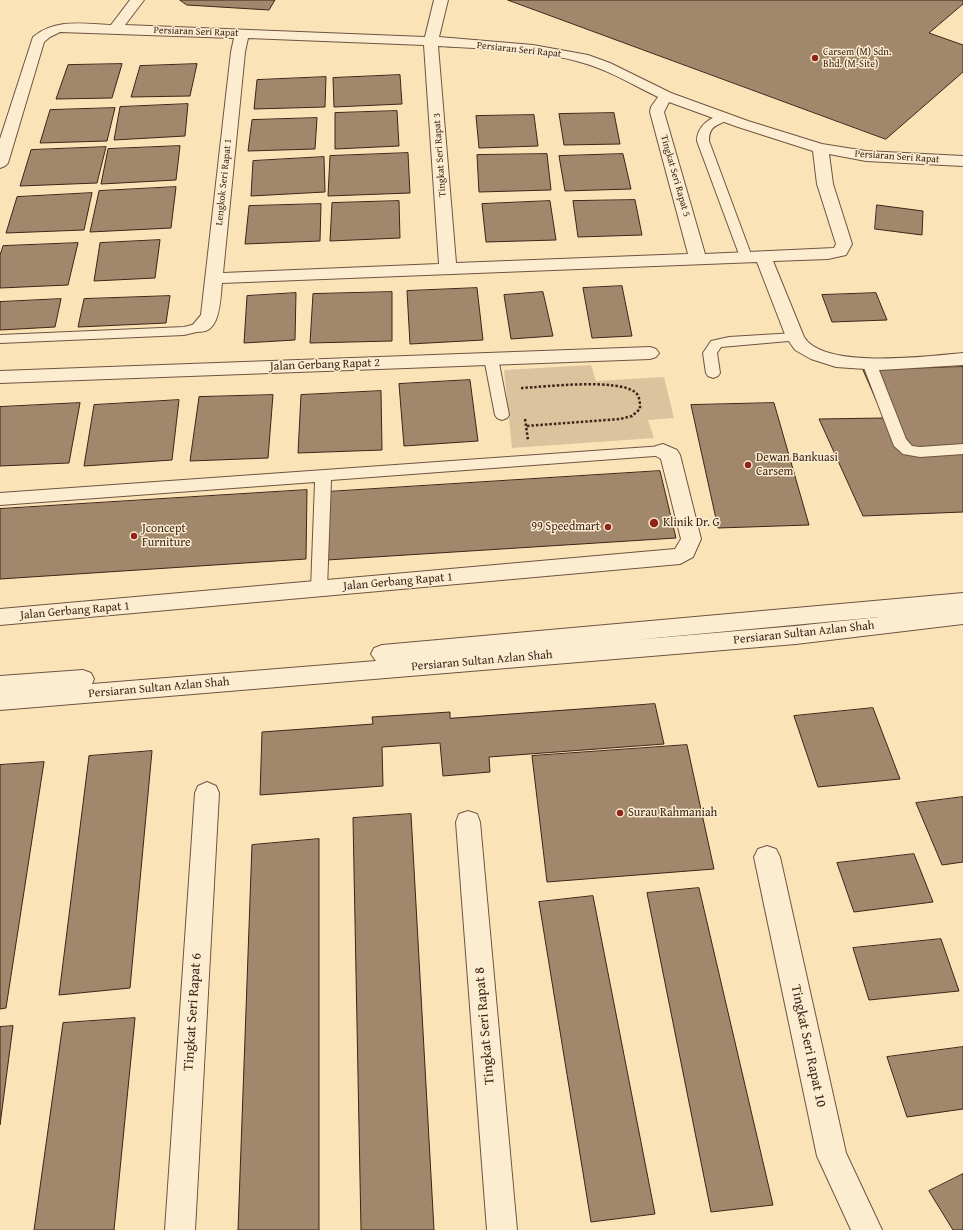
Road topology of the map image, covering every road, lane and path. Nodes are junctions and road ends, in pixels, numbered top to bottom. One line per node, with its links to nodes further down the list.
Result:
1 (137, 0): 3 (street)
2 (441, 0): 5 (street, Tingkat Seri Rapat 3)
3 (115, 29): 4 (street, Persiaran Seri Rapat); 10 (street, Persiaran Seri Rapat)
4 (242, 34): 5 (street, Persiaran Seri Rapat); 14 (street, Lengkok Seri Rapat 1)
5 (431, 41): 6 (street, Persiaran Seri Rapat); 13 (street, Tingkat Seri Rapat 3)
6 (666, 96): 7 (street, Persiaran Seri Rapat); 12 (street, Tingkat Seri Rapat 5)
7 (724, 117): 8 (street, Persiaran Seri Rapat); 11 (lane)
8 (820, 148): 9 (street, Persiaran Seri Rapat); 11 (street)
9 (963, 161)
10 (0, 163)
11 (754, 256): 12 (street); 16 (street)
12 (698, 259): 13 (street)
13 (448, 269): 14 (street)
14 (214, 278): 15 (street, Lengkok Seri Rapat 1)
15 (200, 327): 17 (lane)
16 (795, 337): 21 (street); 22 (lane)
17 (0, 339)
18 (650, 352): 19 (street, Jalan Gerbang Rapat 2)
19 (491, 358): 23 (street, Jalan Gerbang Rapat 2); 25 (lane)
20 (963, 359): 21 (street)
21 (870, 365): 27 (lane)
22 (713, 373)
23 (0, 377)
24 (521, 388): 26 (path)
25 (502, 415)
26 (526, 426)
27 (963, 449)
28 (663, 450): 29 (lane); 31 (street, Jalan Gerbang Rapat 1)
29 (323, 475): 30 (lane); 31 (lane)
30 (0, 498)
31 (319, 589): 34 (street, Jalan Gerbang Rapat 1)
32 (963, 601): 35 (street, Persiaran Sultan Azlan Shah)
33 (963, 616): 36 (street, Persiaran Sultan Azlan Shah)
34 (0, 617)
35 (0, 686)
36 (0, 701)
37 (207, 793): 40 (street, Tingkat Seri Rapat 6)
38 (468, 822): 41 (street, Tingkat Seri Rapat 8)
39 (767, 857): 42 (street, Tingkat Seri Rapat 10)
40 (180, 1230)
41 (502, 1230)
42 (867, 1230)

